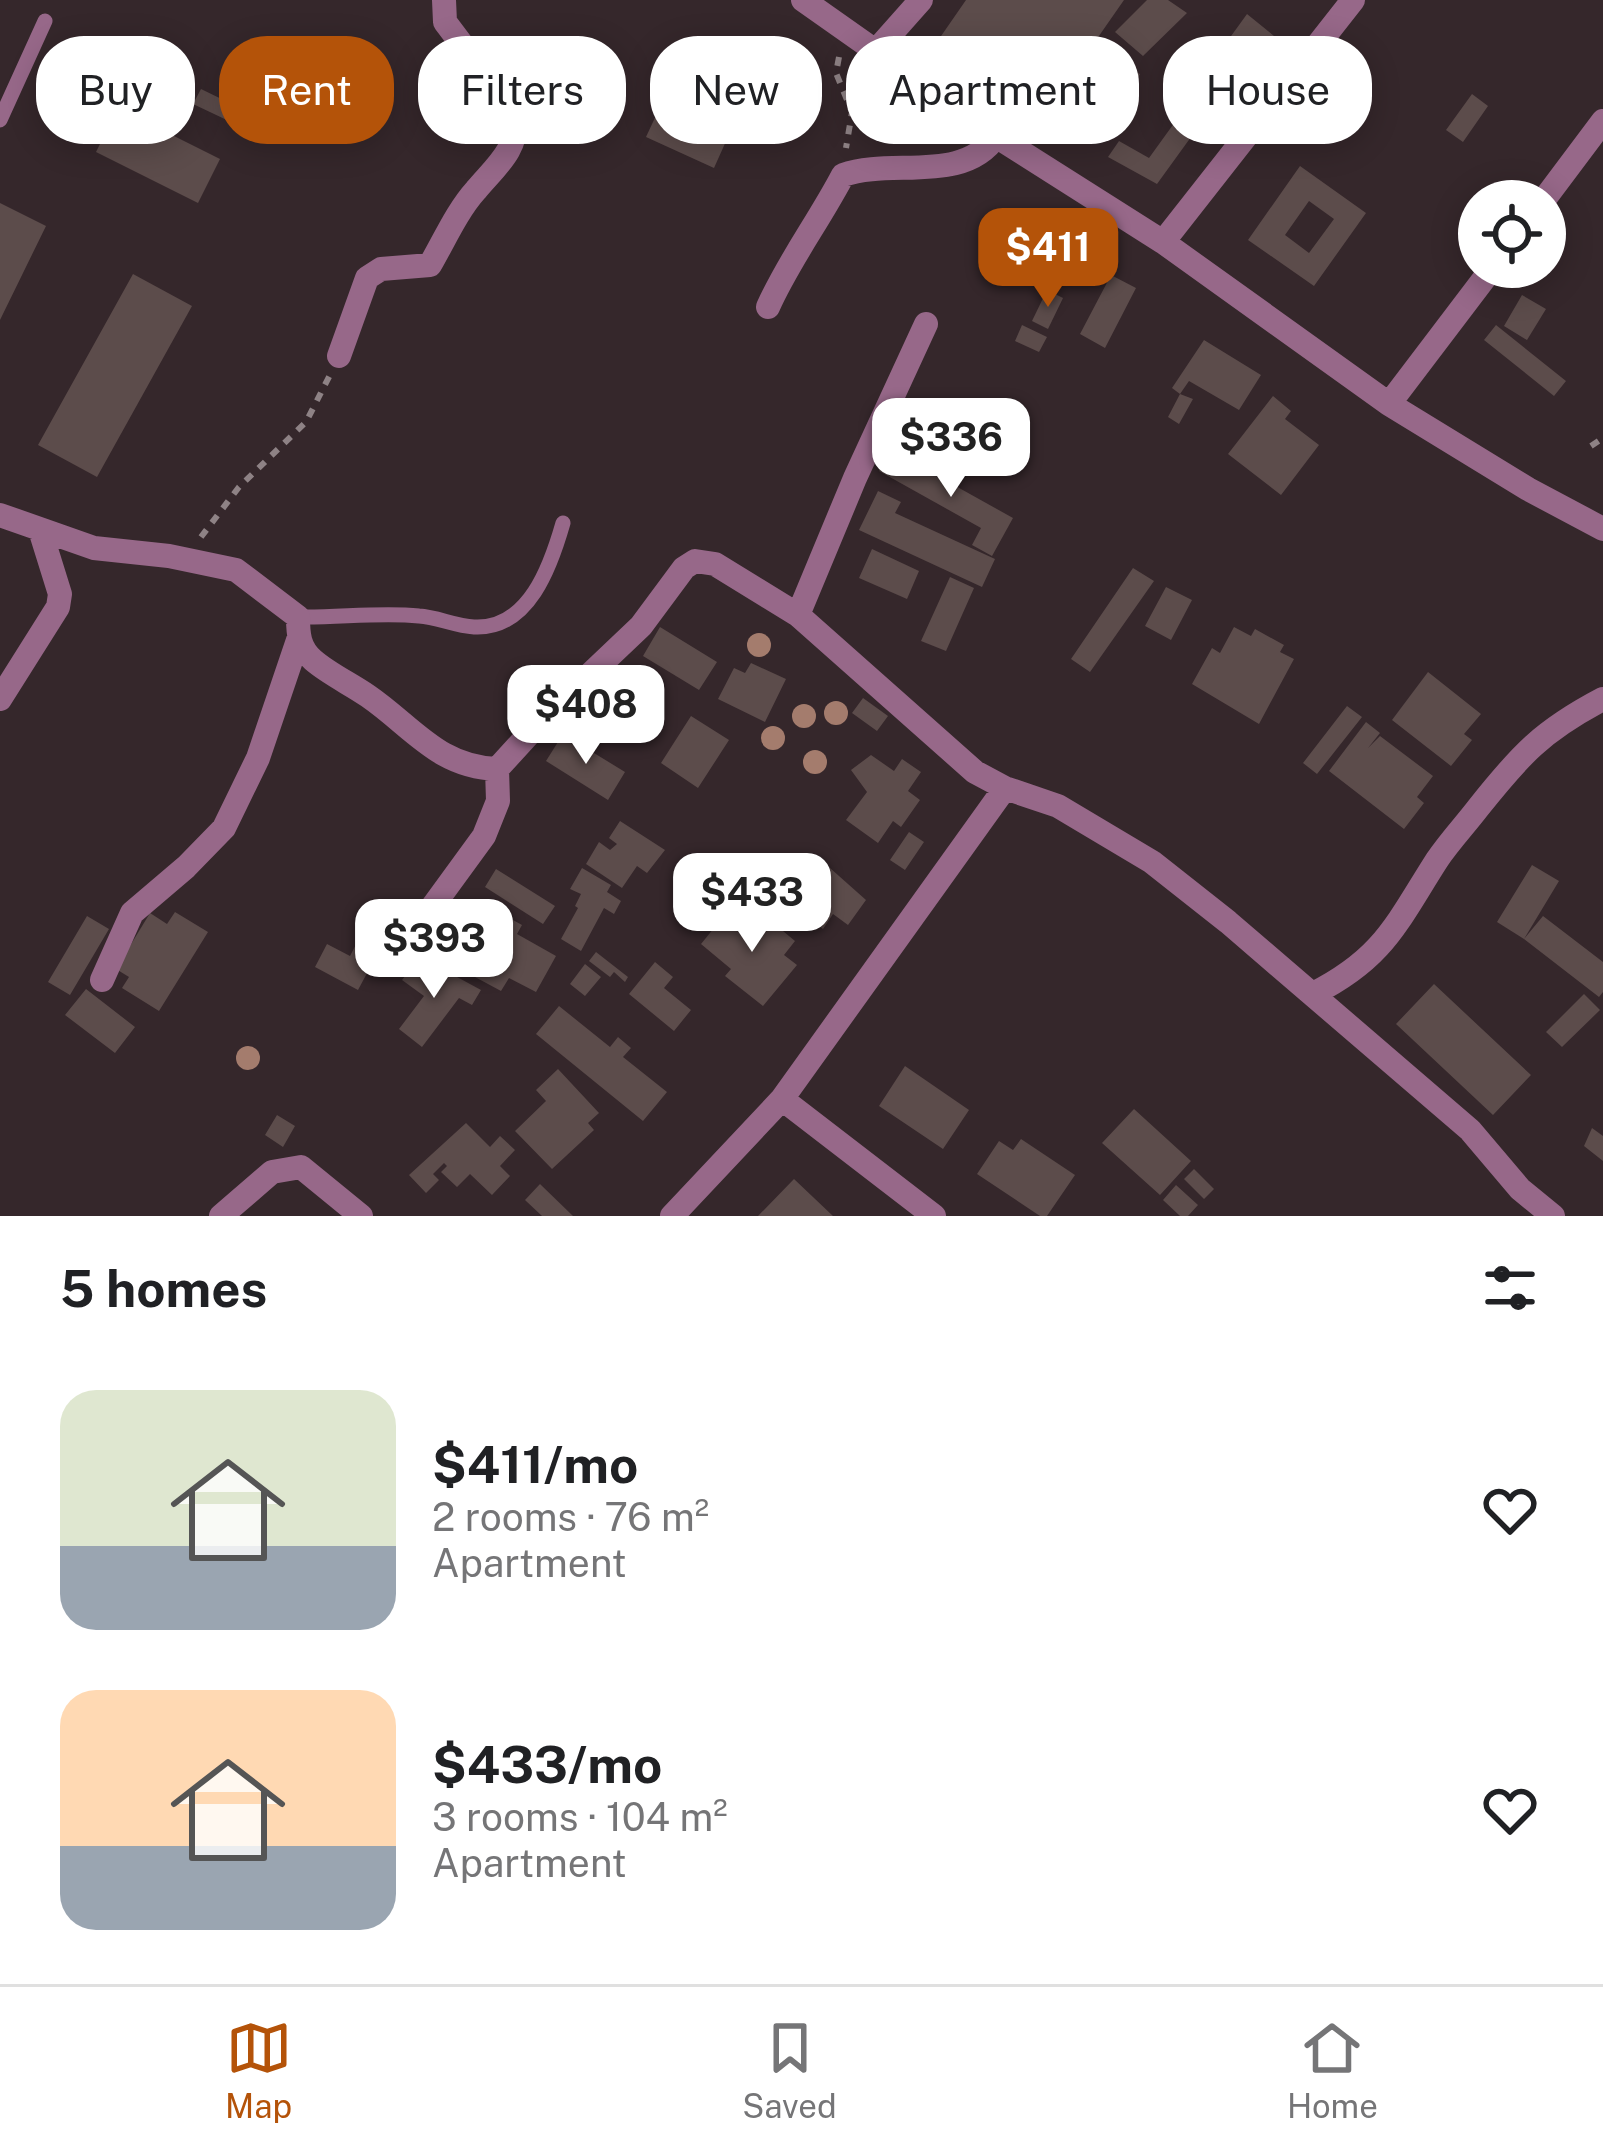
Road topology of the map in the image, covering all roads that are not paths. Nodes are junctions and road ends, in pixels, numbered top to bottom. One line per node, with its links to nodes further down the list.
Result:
1 (444, 0): 17 (street)
2 (803, 0): 6 (street)
3 (921, 0): 7 (street)
4 (1353, 0): 13 (street)
5 (45, 21): 8 (lane)
6 (851, 36)
7 (889, 36)
8 (0, 120)
9 (1603, 122): 12 (street)
10 (990, 144): 15 (street)
11 (1009, 144): 13 (street)
12 (1559, 180)
13 (1163, 242): 18 (street)
14 (1477, 288): 18 (street)
15 (768, 307)
16 (926, 324): 23 (street)
17 (339, 356)
18 (1389, 404): 21 (street)
19 (0, 515): 22 (street)
20 (563, 523): 24 (lane)
21 (1603, 529)
22 (41, 533): 24 (street); 25 (street)
23 (798, 615): 27 (street); 28 (street)
24 (298, 629): 27 (street); 30 (street)
25 (0, 699)
26 (1603, 699): 31 (street)
27 (497, 769): 29 (street)
28 (1005, 788): 31 (street); 32 (street)
29 (413, 932)
30 (102, 980)
31 (1312, 994): 37 (street)
32 (782, 1099): 35 (street); 36 (street)
33 (221, 1216): 34 (street)
34 (361, 1216)
35 (672, 1216)
36 (934, 1216)
37 (1553, 1216)

